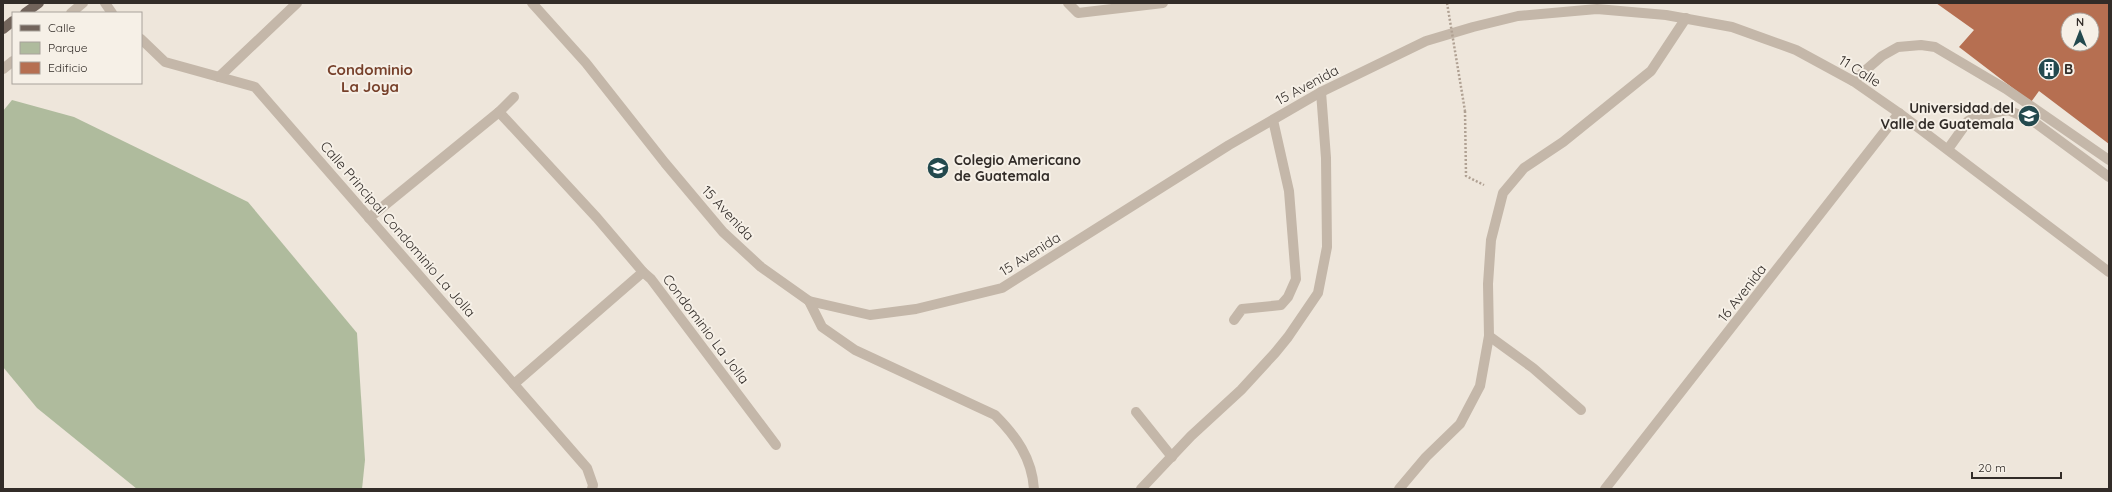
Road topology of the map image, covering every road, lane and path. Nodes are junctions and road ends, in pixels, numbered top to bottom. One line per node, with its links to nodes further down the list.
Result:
1 (39, 3): 12 (main road)
2 (83, 3): 13 (street)
3 (105, 3): 14 (street)
4 (297, 3): 21 (street)
5 (532, 3): 35 (street, 15 Avenida)
6 (1068, 3): 7 (street)
7 (1163, 3)
8 (1447, 3): 31 (path, bridge)
9 (1582, 7): 11 (street, 15 Avenida); 23 (street, 15 Avenida)
10 (1628, 7): 11 (street, 11 Calle); 15 (street, 11 Calle)
11 (1597, 10)
12 (26, 12)
13 (72, 12)
14 (111, 12)
15 (1686, 18): 22 (street, 11 Calle); 31 (street)
16 (12, 22): 17 (main road)
17 (3, 29)
18 (142, 40): 21 (street, Calle Principal Condominio La Jolla)
19 (12, 62): 20 (street)
20 (3, 69)
21 (219, 76): 32 (street, Calle Principal Condominio La Jolla)
22 (1854, 81): 26 (street, 11 Calle); 29 (street)
23 (1321, 92): 27 (street, 15 Avenida); 42 (street)
24 (514, 97): 25 (street)
25 (499, 112): 32 (street); 33 (street)
26 (1899, 113): 28 (street, 11 Calle); 47 (street, 16 Avenida)
27 (1273, 120): 35 (street, 15 Avenida); 36 (street)
28 (1948, 149): 30 (street); 34 (street, 11 Calle)
29 (2109, 160)
30 (2109, 176)
31 (1502, 193): 37 (street)
32 (369, 218): 38 (street, Calle Principal Condominio La Jolla)
33 (643, 272): 38 (street, Condominio La Jolla); 41 (street, Condominio La Jolla)
34 (2109, 272)
35 (809, 301): 44 (street)
36 (1234, 320)
37 (1489, 336): 39 (street); 46 (street)
38 (514, 384): 43 (street, Calle Principal Condominio La Jolla)
39 (1581, 410)
40 (1136, 412): 42 (street)
41 (776, 445)
42 (1172, 456): 45 (street)
43 (592, 489)
44 (1034, 489)
45 (1141, 489)
46 (1399, 489)
47 (1605, 489)

